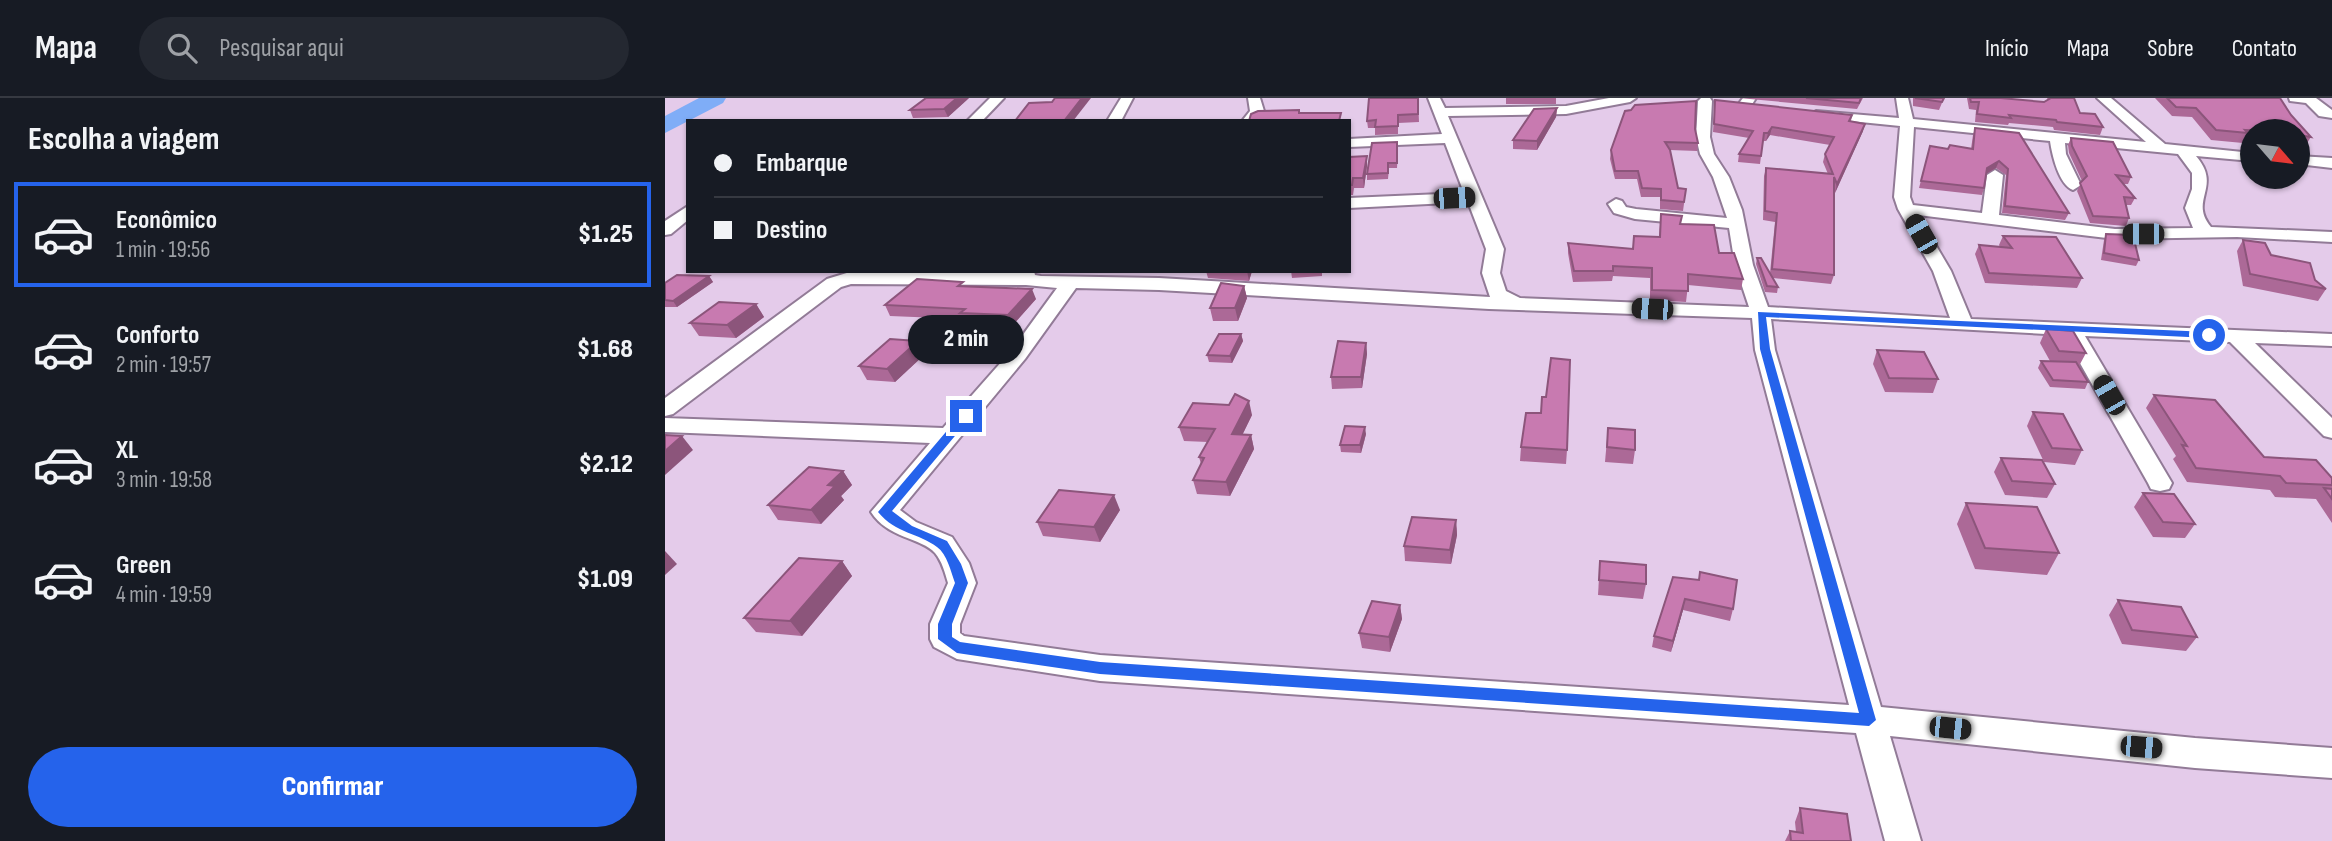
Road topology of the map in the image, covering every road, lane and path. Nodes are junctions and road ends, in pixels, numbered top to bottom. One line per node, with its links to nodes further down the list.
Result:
1 (998, 98): 14 (street)
2 (1126, 98): 15 (street)
3 (1254, 98): 16 (street)
4 (1630, 98): 9 (street)
5 (1902, 98): 17 (street)
6 (2103, 98): 21 (street)
7 (2295, 98): 8 (street)
8 (2310, 99): 13 (street)
9 (1585, 103): 11 (street)
10 (1728, 103): 34 (street)
11 (1444, 111): 19 (street)
12 (1812, 113): 17 (street)
13 (2332, 114)
14 (976, 119)
15 (1115, 119)
16 (1251, 119)
17 (1907, 122): 18 (street); 31 (street)
18 (2057, 137): 21 (street); 27 (street)
19 (1451, 138): 20 (street); 28 (street)
20 (1351, 143)
21 (2161, 148): 22 (street)
22 (2183, 151): 23 (street); 36 (street)
23 (2240, 156)
24 (2310, 161): 25 (street)
25 (2332, 163)
26 (1995, 175): 33 (street)
27 (2073, 185)
28 (1476, 197): 29 (street); 40 (street)
29 (1351, 203)
30 (1616, 204): 34 (street)
31 (1906, 209): 33 (street); 42 (street)
32 (686, 213): 35 (street)
33 (1990, 219): 36 (street)
34 (1737, 224): 41 (street)
35 (665, 230)
36 (2207, 234): 37 (street)
37 (2332, 237)
38 (1025, 275): 39 (street); 46 (street)
39 (1071, 282): 40 (street); 49 (street)
40 (1493, 299): 41 (street)
41 (1761, 314): 42 (street); 51 (street)
42 (1963, 325): 43 (street)
43 (2071, 329): 44 (street); 50 (street)
44 (2236, 336): 45 (street); 48 (street)
45 (2332, 340)
46 (665, 409)
47 (665, 425): 49 (street)
48 (2332, 431)
49 (949, 436): 51 (street)
50 (2159, 483)
51 (1869, 720): 52 (street); 53 (street)
52 (2332, 763)
53 (1903, 841)

